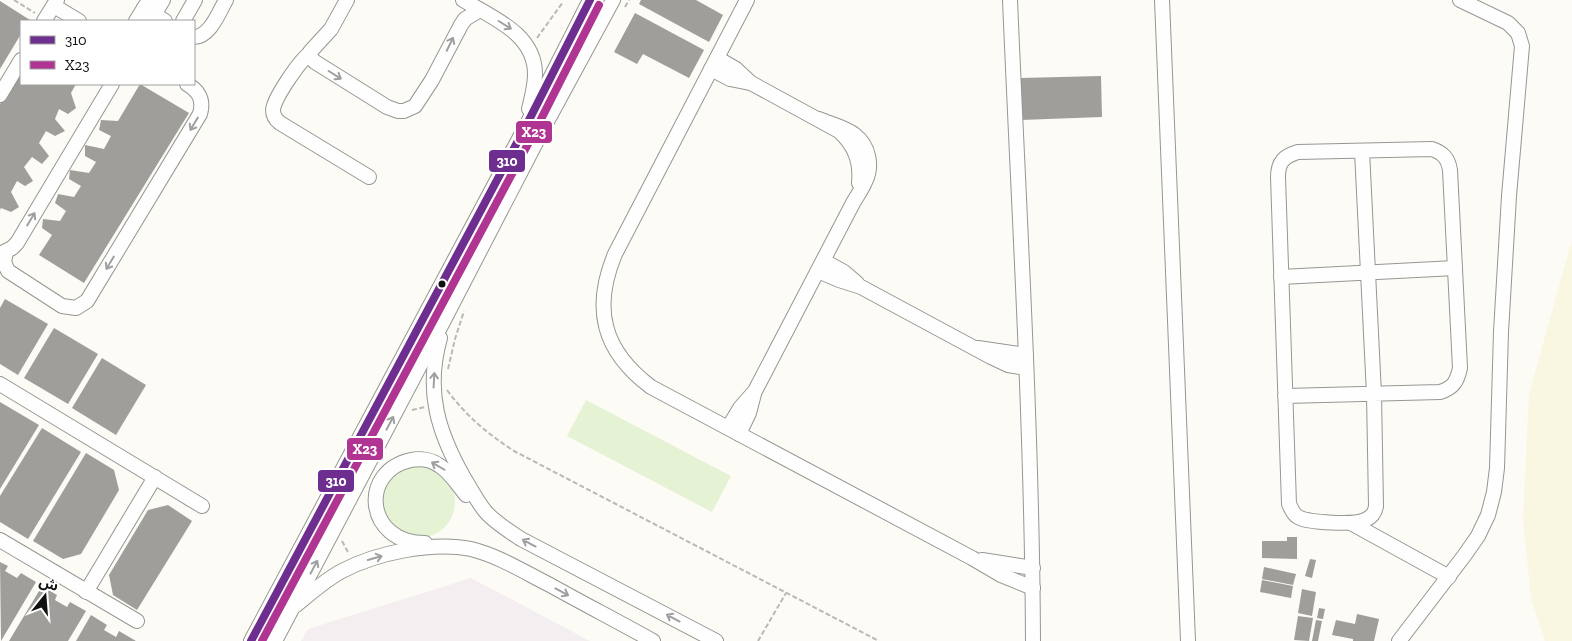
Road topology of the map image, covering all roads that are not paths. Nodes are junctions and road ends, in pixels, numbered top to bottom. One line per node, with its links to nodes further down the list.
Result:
1 (162, 0): 15 (street)
2 (195, 0): 19 (street)
3 (226, 0): 20 (street)
4 (346, 0): 21 (street)
5 (463, 0): 14 (street)
6 (590, 0): 27 (street)
7 (748, 0): 23 (street)
8 (1004, 0): 9 (street)
9 (1010, 0): 36 (street)
10 (1162, 0): 61 (street)
11 (1460, 0): 51 (street)
12 (55, 3): 16 (street); 17 (street)
13 (618, 4): 35 (street)
14 (480, 10): 21 (street, one-way to 14); 27 (street, one-way to 27)
15 (152, 13): 18 (street)
16 (45, 20)
17 (78, 20)
18 (138, 20)
19 (184, 20)
20 (195, 37)
21 (309, 54): 29 (street)
22 (20, 62): 26 (street)
23 (714, 64): 31 (street); 40 (street)
24 (111, 85): 30 (street, one-way to 24)
25 (189, 85): 30 (street, one-way to 30)
26 (0, 96)
27 (527, 124): 56 (street)
28 (1362, 151): 32 (street); 33 (street); 34 (street)
29 (370, 177)
30 (3, 253)
31 (821, 266): 36 (street); 40 (street)
32 (1455, 268): 33 (street); 38 (street)
33 (1368, 272): 34 (street); 38 (street)
34 (1281, 277): 39 (street)
35 (444, 320): 43 (street, one-way to 35); 54 (street, one-way to 35)
36 (1026, 362): 50 (street)
37 (0, 384): 41 (street)
38 (1374, 394): 39 (street); 44 (street)
39 (1286, 396): 45 (street)
40 (733, 431): 49 (street)
41 (155, 477): 42 (street); 53 (street)
42 (202, 506)
43 (485, 512): 48 (street, one-way to 48); 59 (street, one-way to 43)
44 (1375, 512): 45 (street); 46 (street)
45 (1351, 523): 46 (street)
46 (1373, 535): 51 (street)
47 (0, 540): 53 (street)
48 (469, 549): 54 (street, one-way to 48); 58 (street, one-way to 58)
49 (972, 558): 50 (street); 52 (street)
50 (1033, 568): 52 (street)
51 (1449, 577): 62 (street)
52 (1033, 588): 60 (street)
53 (86, 592): 55 (street)
54 (290, 611): 57 (street)
55 (136, 621)
56 (252, 641)
57 (275, 641)
58 (653, 641)
59 (716, 641)
60 (1033, 641)
61 (1188, 641)
62 (1399, 641)

